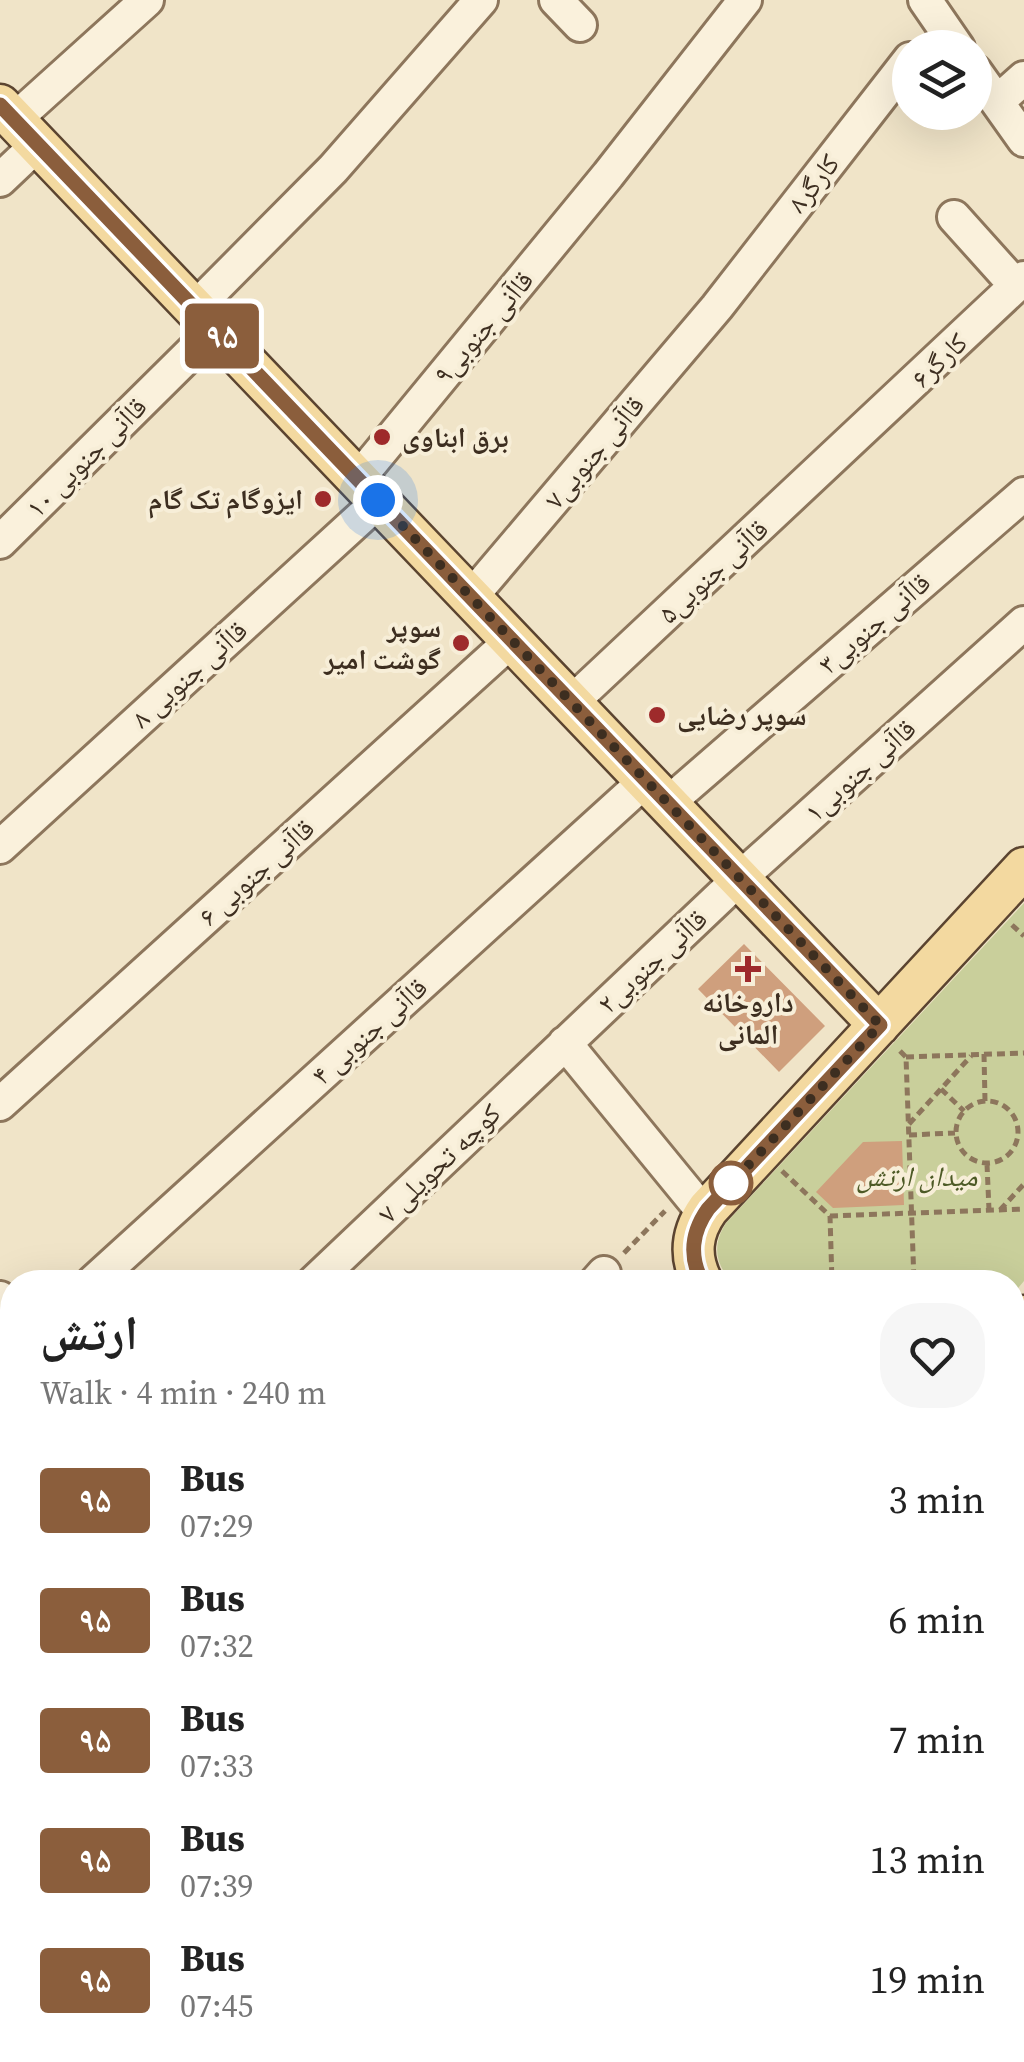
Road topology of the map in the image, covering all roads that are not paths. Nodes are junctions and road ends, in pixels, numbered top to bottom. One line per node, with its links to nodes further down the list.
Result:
1 (147, 0): 10 (street)
2 (480, 0): 16 (street, قاآنی جنوبی ۱۰)
3 (556, 0): 5 (street)
4 (745, 0): 18 (street, قاآنی جنوبی۹)
5 (580, 25)
6 (1024, 78): 9 (street)
7 (892, 83): 15 (street, کارگر۸)
8 (992, 95): 9 (street)
9 (997, 102): 11 (street)
10 (18, 123): 12 (street); 16 (main road)
11 (1024, 140)
12 (0, 180)
13 (954, 217): 14 (street)
14 (1020, 282): 17 (street, کارگر۶)
15 (716, 307): 21 (street, قاآنی جنوبی۷)
16 (205, 319): 18 (main road); 20 (street, قاآنی جنوبی ۱۰)
17 (854, 440): 24 (street, قاآنی جنوبی۵)
18 (368, 490): 21 (main road); 26 (street, قاآنی جنوبی ۸)
19 (1024, 494): 25 (street, قاآنی جنوبی۳)
20 (0, 542)
21 (471, 598): 23 (main road)
22 (1024, 624): 28 (street, قاآنی جنوبی۱)
23 (512, 640): 24 (main road); 31 (street, قاآنی جنوبی ۶)
24 (572, 702): 25 (main road)
25 (657, 792): 28 (main road); 33 (street, قاآنی جنوبی ۴)
26 (0, 847)
27 (1024, 868): 29 (main road)
28 (740, 878): 29 (main road); 30 (street, ۲قاآنی جنوبی)
29 (880, 1025): 32 (main road)
30 (565, 1043): 32 (street); 34 (street, کوچه تحویلی ۷)
31 (0, 1104)
32 (699, 1226): 35 (main road)
33 (107, 1270)
34 (327, 1270)
35 (697, 1270)

